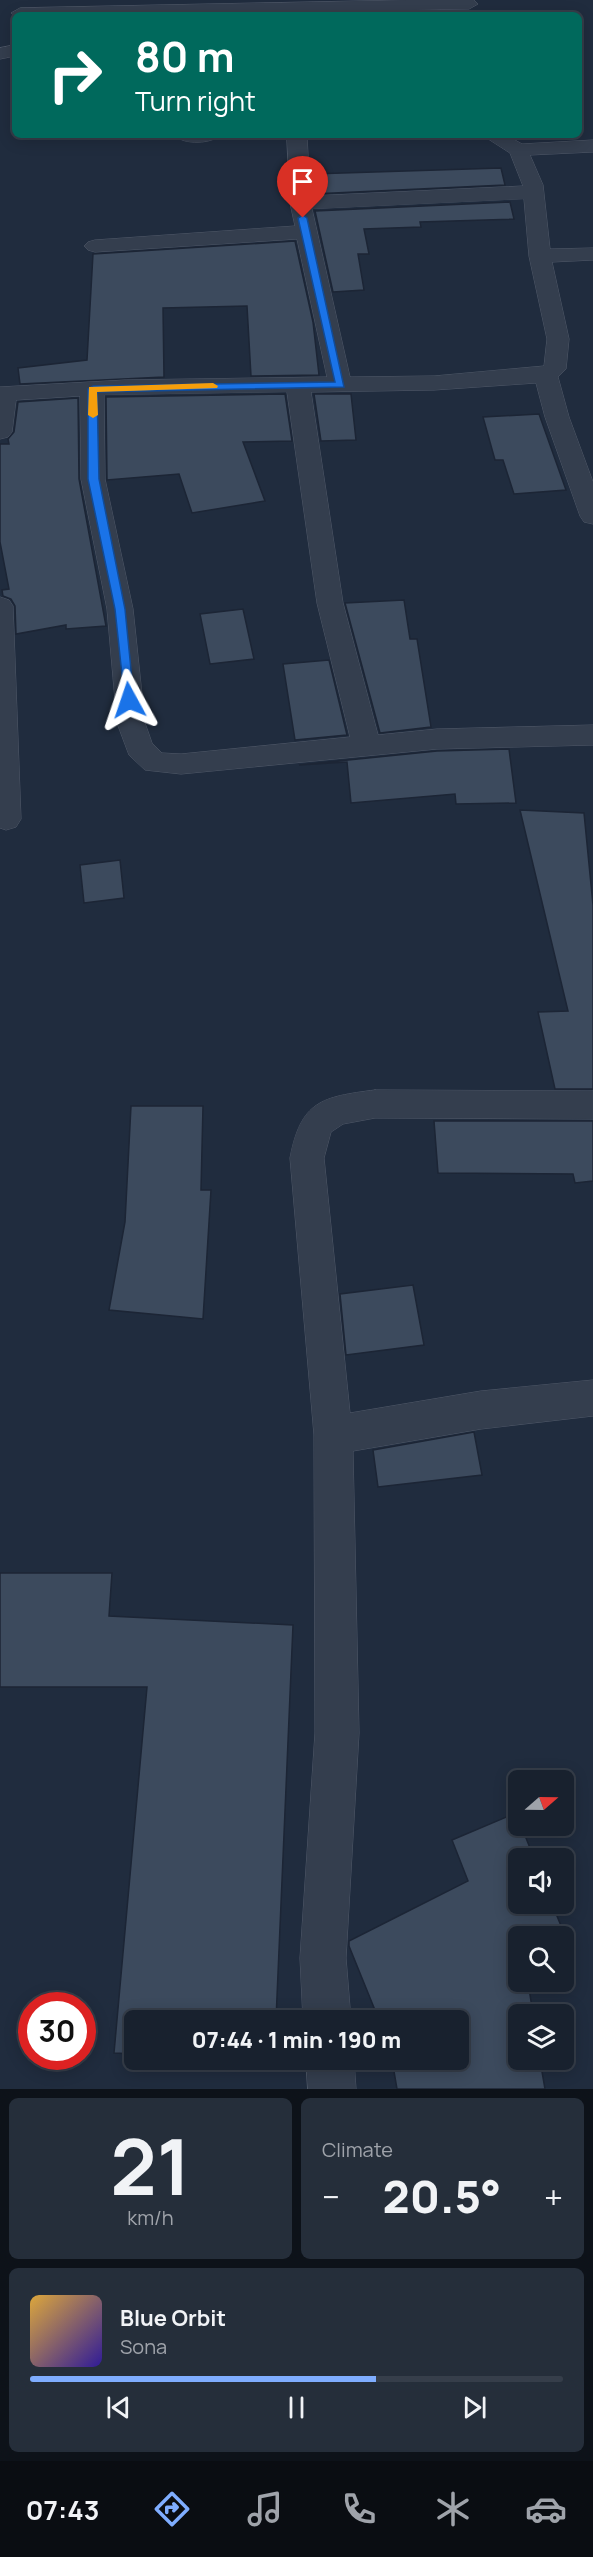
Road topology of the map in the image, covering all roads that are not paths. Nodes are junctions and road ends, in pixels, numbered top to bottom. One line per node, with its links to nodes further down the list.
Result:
1 (469, 4): 2 (street)
2 (292, 7): 3 (street)
3 (20, 9)
4 (297, 138): 9 (street)
5 (497, 138): 7 (street)
6 (593, 146): 7 (street)
7 (518, 150): 8 (street)
8 (534, 192): 9 (street); 13 (street)
9 (300, 203): 10 (street)
10 (306, 232): 11 (street); 16 (street)
11 (95, 246)
12 (593, 254): 13 (street)
13 (540, 256): 14 (street)
14 (546, 375): 16 (street); 20 (street)
15 (298, 385): 16 (street); 17 (street); 24 (street)
16 (340, 385)
17 (93, 389): 18 (street); 24 (street)
18 (2, 394): 19 (street)
19 (0, 432)
20 (589, 491): 21 (street)
21 (593, 516)
22 (0, 606): 25 (street)
23 (593, 735): 24 (street)
24 (367, 746)
25 (6, 819)
26 (593, 1105): 28 (street)
27 (593, 1398): 28 (street)
28 (333, 1435): 29 (street)
29 (326, 2010)
30 (331, 2070): 31 (street)
31 (332, 2089)

